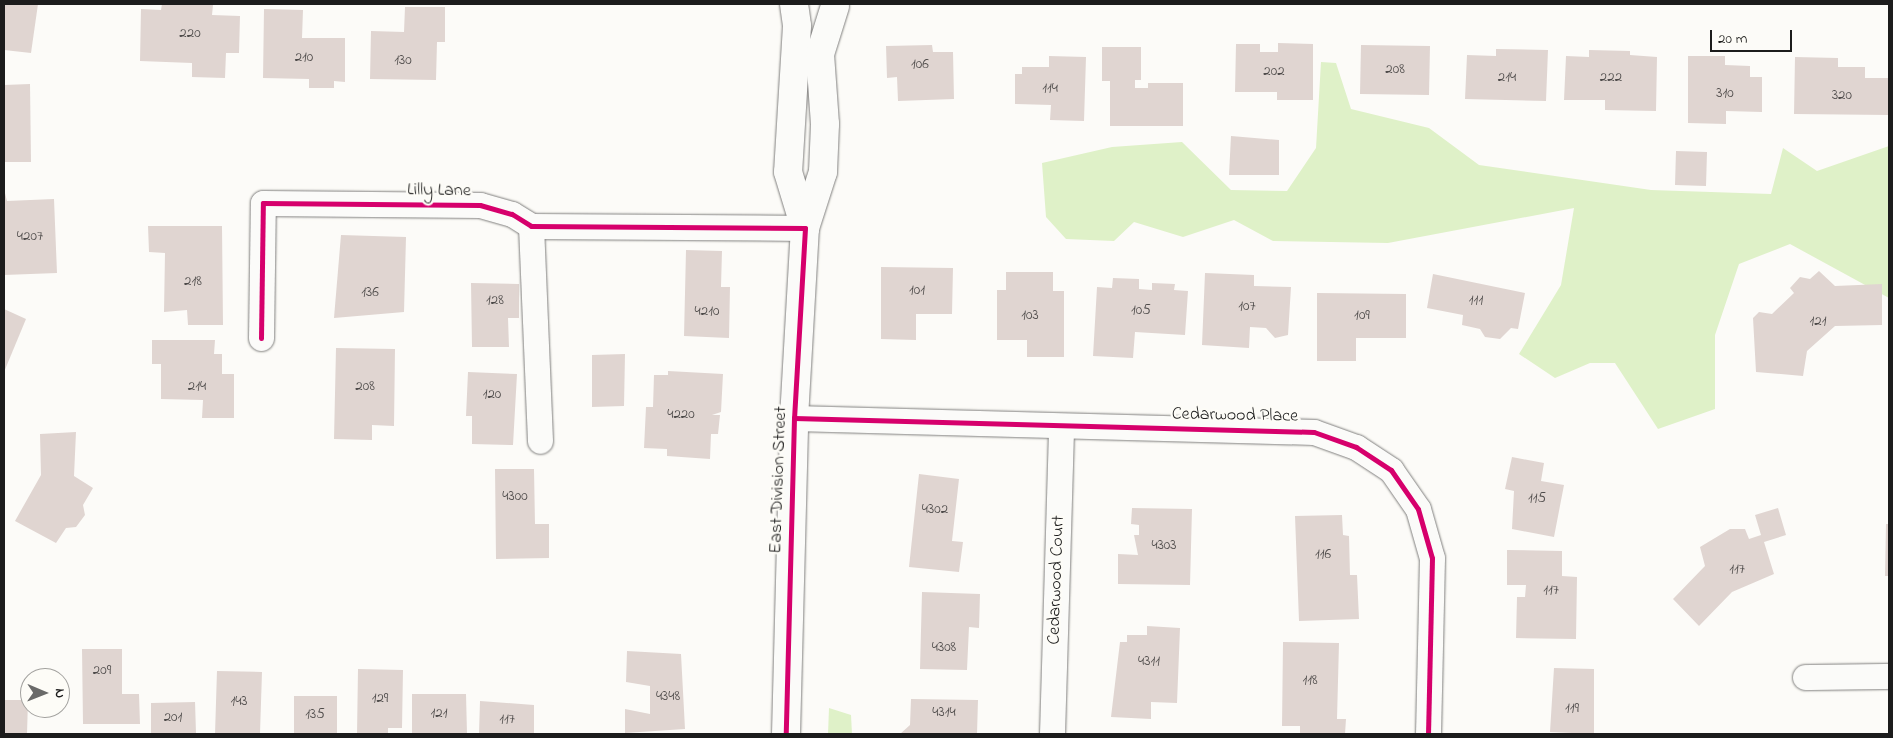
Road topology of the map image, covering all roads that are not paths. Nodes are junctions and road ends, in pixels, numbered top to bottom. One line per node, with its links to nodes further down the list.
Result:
1 (794, 4): 2 (street); 4 (street, East Division Street)
2 (837, 5): 4 (street, East Division Street)
3 (531, 226): 4 (street); 5 (street, Lilly Lane); 8 (street)
4 (805, 228): 6 (street, East Division Street)
5 (261, 338)
6 (794, 418): 7 (street, Cedarwood Place); 11 (street, East Division Street)
7 (1061, 426): 12 (street, Cedarwood Court); 13 (street, Cedarwood Place)
8 (540, 441)
9 (1889, 676): 10 (street)
10 (1805, 677)
11 (786, 734)
12 (1052, 734)
13 (1428, 734)

